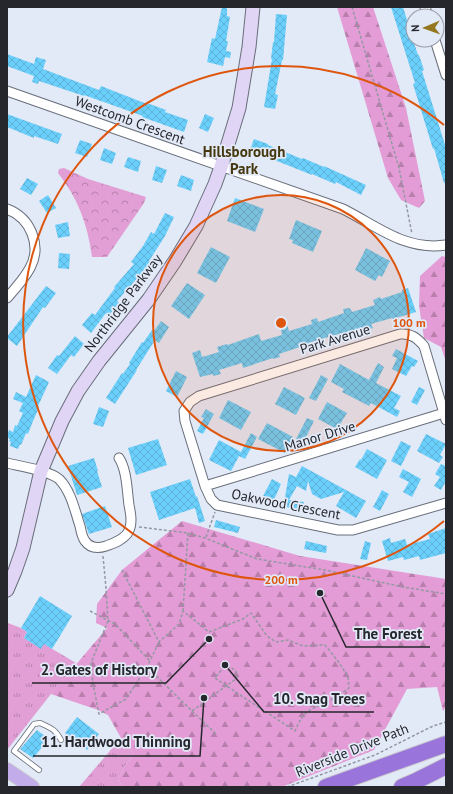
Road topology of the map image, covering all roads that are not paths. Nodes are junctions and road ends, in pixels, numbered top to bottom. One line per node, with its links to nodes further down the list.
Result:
1 (253, 7): 5 (street, Northridge Parkway)
2 (438, 48): 3 (street)
3 (446, 75)
4 (7, 91): 5 (street, Westcomb Crescent)
5 (221, 167): 7 (street, Westcomb Crescent); 13 (street, Northridge Parkway)
6 (7, 209): 8 (street)
7 (446, 245)
8 (7, 298)
9 (184, 411): 10 (street, Park Avenue); 14 (street, Oakwood Crescent)
10 (445, 417): 14 (street, Manor Drive)
11 (119, 458): 13 (street)
12 (7, 463): 13 (street)
13 (41, 471): 16 (street, Northridge Parkway)
14 (205, 486): 15 (street, Oakwood Crescent)
15 (446, 502)
16 (7, 590)
17 (61, 740): 21 (lane)
18 (446, 744): 22 (highway)
19 (446, 766): 25 (highway)
20 (7, 770): 23 (main road)
21 (39, 770)
22 (347, 783): 24 (highway)
23 (32, 787)
24 (326, 787)
25 (402, 787)

